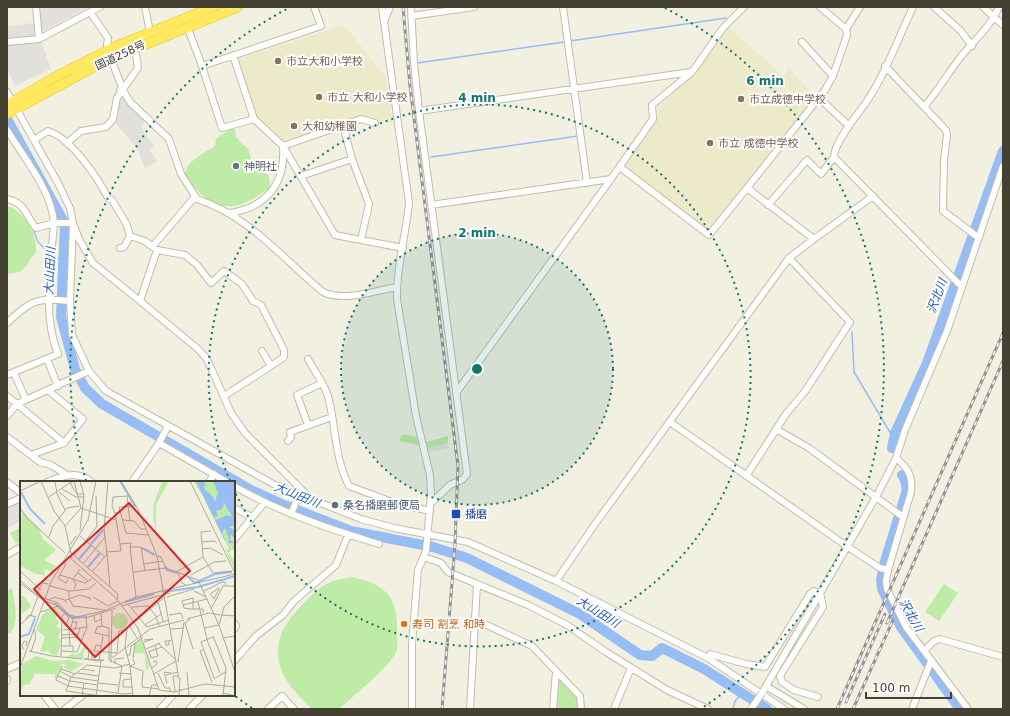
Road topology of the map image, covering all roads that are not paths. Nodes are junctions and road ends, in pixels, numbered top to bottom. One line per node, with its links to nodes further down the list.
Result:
1 (36, 7): 27 (street)
2 (100, 7): 19 (street)
3 (145, 7): 26 (street)
4 (213, 7): 26 (highway, 国道258号)
5 (238, 7): 23 (highway, 国道258号)
6 (314, 7): 33 (street)
7 (382, 7): 22 (street)
8 (390, 7): 22 (street)
9 (411, 7): 20 (street)
10 (474, 7): 20 (street)
11 (563, 7): 40 (street)
12 (744, 7): 37 (street)
13 (820, 7): 25 (street)
14 (860, 7): 25 (street)
15 (912, 7): 36 (street)
16 (934, 7): 31 (street)
17 (983, 7): 21 (street)
18 (999, 7): 21 (street)
19 (90, 12): 27 (street); 30 (street)
20 (411, 16): 45 (street)
21 (995, 18): 24 (street); 31 (street)
22 (384, 23): 76 (street)
23 (187, 26): 32 (highway, 国道258号); 35 (street)
24 (1003, 26)
25 (846, 29): 38 (street)
26 (150, 32): 43 (highway, 国道258号)
27 (39, 39): 28 (street)
28 (7, 42)
29 (802, 42): 38 (street)
30 (107, 45)
31 (972, 46): 44 (street)
32 (135, 48): 34 (highway, 国道258号); 39 (street)
33 (233, 55): 35 (street); 46 (street)
34 (109, 63): 39 (street); 43 (highway, 国道258号)
35 (202, 66): 46 (street)
36 (885, 66): 44 (street); 49 (street)
37 (692, 72): 40 (street); 57 (street)
38 (833, 76): 42 (street)
39 (123, 90): 52 (street); 64 (street)
40 (575, 90): 45 (street); 60 (street)
41 (7, 92): 43 (street)
42 (819, 98): 49 (street); 61 (street)
43 (11, 107): 51 (street)
44 (924, 107): 70 (street)
45 (419, 111): 65 (street)
46 (254, 119): 53 (street)
47 (375, 122): 48 (street)
48 (343, 125): 53 (street); 55 (street)
49 (849, 126): 54 (street)
50 (7, 130): 68 (street)
51 (34, 140): 52 (street); 69 (street)
52 (67, 143): 71 (street)
53 (283, 146): 58 (street); 67 (street)
54 (834, 157): 62 (street); 66 (street)
55 (352, 159): 58 (street); 73 (street)
56 (1003, 166): 70 (street)
57 (620, 167): 59 (street); 61 (street)
58 (301, 176): 73 (street)
59 (611, 179): 60 (street); 94 (street)
60 (587, 183): 65 (street)
61 (747, 188): 66 (street)
62 (873, 196): 72 (street); 78 (street)
63 (7, 199): 68 (street)
64 (196, 199): 67 (street); 75 (street)
65 (431, 205): 94 (street)
66 (768, 205): 72 (street)
67 (228, 213): 79 (street)
68 (54, 223): 69 (street); 80 (street)
69 (73, 223): 81 (street); 82 (street)
70 (975, 235): 78 (street)
71 (130, 236): 74 (street); 75 (street)
72 (814, 239): 77 (street)
73 (360, 240): 76 (street)
74 (120, 248)
75 (155, 248): 82 (street); 87 (street)
76 (403, 248): 79 (street)
77 (789, 258): 101 (street); 104 (street)
78 (960, 285): 110 (street)
79 (397, 287): 127 (street)
80 (50, 299): 81 (street); 83 (street); 85 (street)
81 (70, 300): 88 (street)
82 (140, 301): 96 (street)
83 (7, 323)
84 (262, 351): 87 (street)
85 (47, 359): 89 (street); 92 (street)
86 (308, 359): 91 (street)
87 (271, 366): 96 (street)
88 (86, 372): 92 (street); 103 (street)
89 (14, 373): 90 (street); 97 (street)
90 (7, 375)
91 (322, 383): 100 (street); 102 (street)
92 (58, 386): 93 (street)
93 (49, 391): 97 (street); 108 (street)
94 (456, 393): 127 (street)
95 (7, 396): 98 (street)
96 (224, 396): 125 (street)
97 (26, 400): 98 (street)
98 (17, 404): 99 (street); 108 (street)
99 (7, 416)
100 (332, 417): 102 (street); 130 (street)
101 (670, 422): 113 (street); 143 (street)
102 (308, 424): 106 (street)
103 (168, 428): 107 (street); 122 (street)
104 (776, 429): 113 (street); 123 (street)
105 (7, 438): 109 (street)
106 (288, 441)
107 (160, 442): 111 (street); 116 (street)
108 (64, 443): 109 (street)
109 (31, 455): 112 (street)
110 (896, 458): 123 (street); 132 (street)
111 (214, 474): 117 (street); 118 (street)
112 (67, 475): 114 (street); 115 (street)
113 (746, 476): 138 (street)
114 (50, 481)
115 (90, 481)
116 (133, 481)
117 (210, 481)
118 (225, 481)
119 (7, 482): 121 (street)
120 (235, 487): 126 (street)
121 (20, 492)
122 (298, 497): 125 (street); 131 (street)
123 (876, 497): 132 (street); 138 (street)
124 (20, 498): 128 (street)
125 (313, 500): 136 (street)
126 (264, 503): 131 (street); 133 (street)
127 (431, 503): 130 (street)
128 (7, 504)
129 (235, 509): 133 (street)
130 (430, 511): 136 (street)
131 (291, 512): 135 (street)
132 (901, 515): 142 (street)
133 (252, 518): 134 (street)
134 (237, 532)
135 (348, 535): 137 (street); 151 (street)
136 (428, 535): 140 (street); 143 (street)
137 (379, 544)
138 (848, 547): 142 (street); 145 (street)
139 (20, 548): 141 (street)
140 (425, 554): 144 (street); 168 (street)
141 (7, 555)
142 (884, 569): 147 (street)
143 (556, 581): 149 (street)
144 (477, 584): 146 (street); 153 (street)
145 (820, 593): 149 (street); 156 (street); 161 (street)
146 (476, 620): 155 (street); 169 (street)
147 (924, 651): 148 (street); 152 (street)
148 (1003, 657)
149 (708, 658): 175 (street)
150 (20, 660): 154 (street)
151 (235, 660)
152 (929, 665): 177 (street); 178 (street)
153 (631, 668): 172 (street); 173 (street)
154 (7, 669)
155 (556, 671): 170 (street); 171 (street)
156 (766, 686): 174 (street, bridge); 176 (street)
157 (45, 696): 162 (street)
158 (82, 696): 163 (street)
159 (172, 696): 164 (street)
160 (202, 696): 165 (street)
161 (818, 697)
162 (55, 709)
163 (65, 709)
164 (160, 709)
165 (189, 709)
166 (268, 709): 167 (street)
167 (294, 709)
168 (412, 709)
169 (470, 709)
170 (553, 709)
171 (581, 709)
172 (614, 709)
173 (708, 709)
174 (752, 709)
175 (784, 709)
176 (804, 709)
177 (912, 709)
178 (968, 709)

